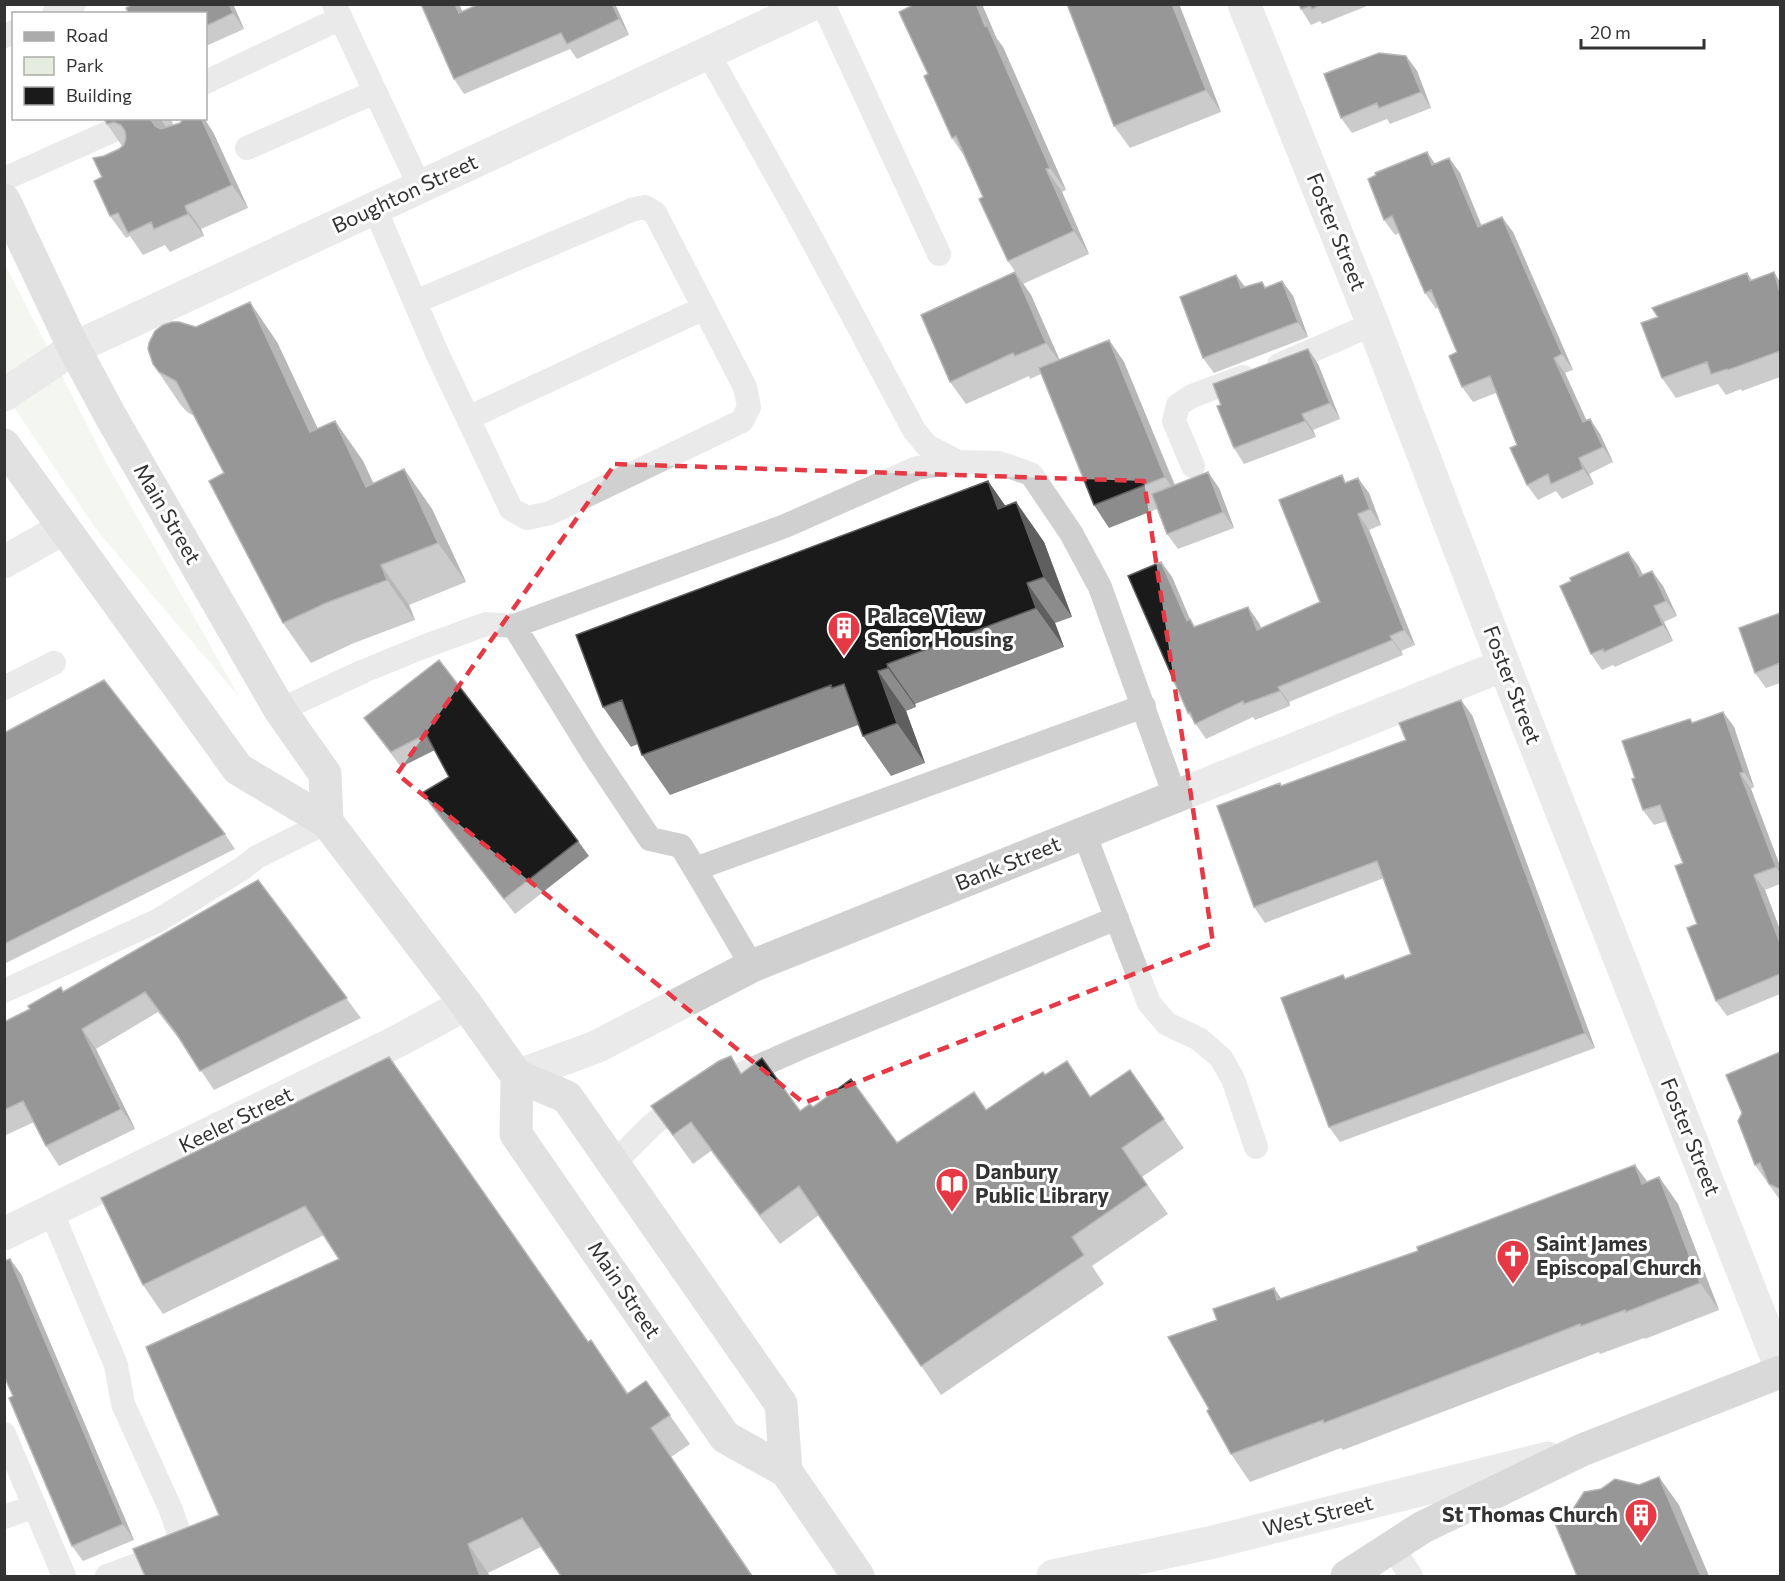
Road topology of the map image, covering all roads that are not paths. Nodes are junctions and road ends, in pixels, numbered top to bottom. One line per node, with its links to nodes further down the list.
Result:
1 (74, 4): 6 (lane)
2 (813, 4): 7 (street, Boughton Street)
3 (822, 4): 18 (lane)
4 (1244, 4): 21 (street, Foster Street)
5 (337, 11): 8 (lane); 9 (lane)
6 (58, 12)
7 (708, 53): 15 (street, Boughton Street); 26 (lane)
8 (207, 85)
9 (375, 92): 11 (lane); 15 (lane)
10 (137, 120): 12 (lane)
11 (247, 148)
12 (70, 150): 13 (lane); 14 (lane)
13 (103, 162)
14 (4, 179)
15 (420, 187): 17 (street, Boughton Street)
16 (4, 200): 22 (main road, Main Street)
17 (375, 209): 19 (lane); 22 (street, Boughton Street)
18 (939, 254)
19 (415, 302): 20 (lane); 24 (lane)
20 (704, 308): 24 (lane); 24 (lane)
21 (1373, 324): 27 (lane); 32 (street, Foster Street)
22 (74, 348): 23 (street, Boughton Street); 35 (main road, Main Street)
23 (4, 395)
24 (468, 418)
25 (4, 445): 28 (main road)
26 (958, 462): 30 (lane); 34 (lane)
27 (1192, 466)
28 (64, 528): 29 (street); 37 (main road)
29 (4, 562)
30 (513, 626): 35 (lane); 39 (lane)
31 (54, 663): 33 (lane)
32 (1504, 665): 36 (street, Bank Street); 49 (street, Foster Street)
33 (4, 688)
34 (1144, 706): 36 (lane); 39 (lane)
35 (280, 710): 37 (main road, Main Street)
36 (1175, 796): 38 (street, Bank Street)
37 (327, 822): 42 (lane); 43 (main road)
38 (1083, 834): 40 (lane); 41 (street, Bank Street)
39 (695, 869): 41 (lane)
40 (1117, 918): 45 (lane); 46 (lane)
41 (752, 966): 44 (street, Bank Street)
42 (4, 991)
43 (466, 1004): 44 (main road); 47 (street, Keeler Street)
44 (517, 1076): 46 (main road); 53 (main road, Main Street)
45 (1256, 1147)
46 (614, 1163): 53 (main road)
47 (51, 1211): 48 (street, Keeler Street); 58 (lane)
48 (4, 1234)
49 (1780, 1366)
50 (1780, 1372): 52 (main road, West Street)
51 (4, 1434): 54 (lane)
52 (1582, 1450): 56 (main road, West Street); 60 (street, West Street)
53 (786, 1471): 59 (main road, Main Street)
54 (35, 1506): 55 (lane); 57 (lane)
55 (4, 1517)
56 (1392, 1547): 61 (main road, West Street); 62 (lane)
57 (64, 1576)
58 (107, 1576)
59 (858, 1576)
60 (1053, 1576)
61 (1347, 1576)
62 (1411, 1576)

